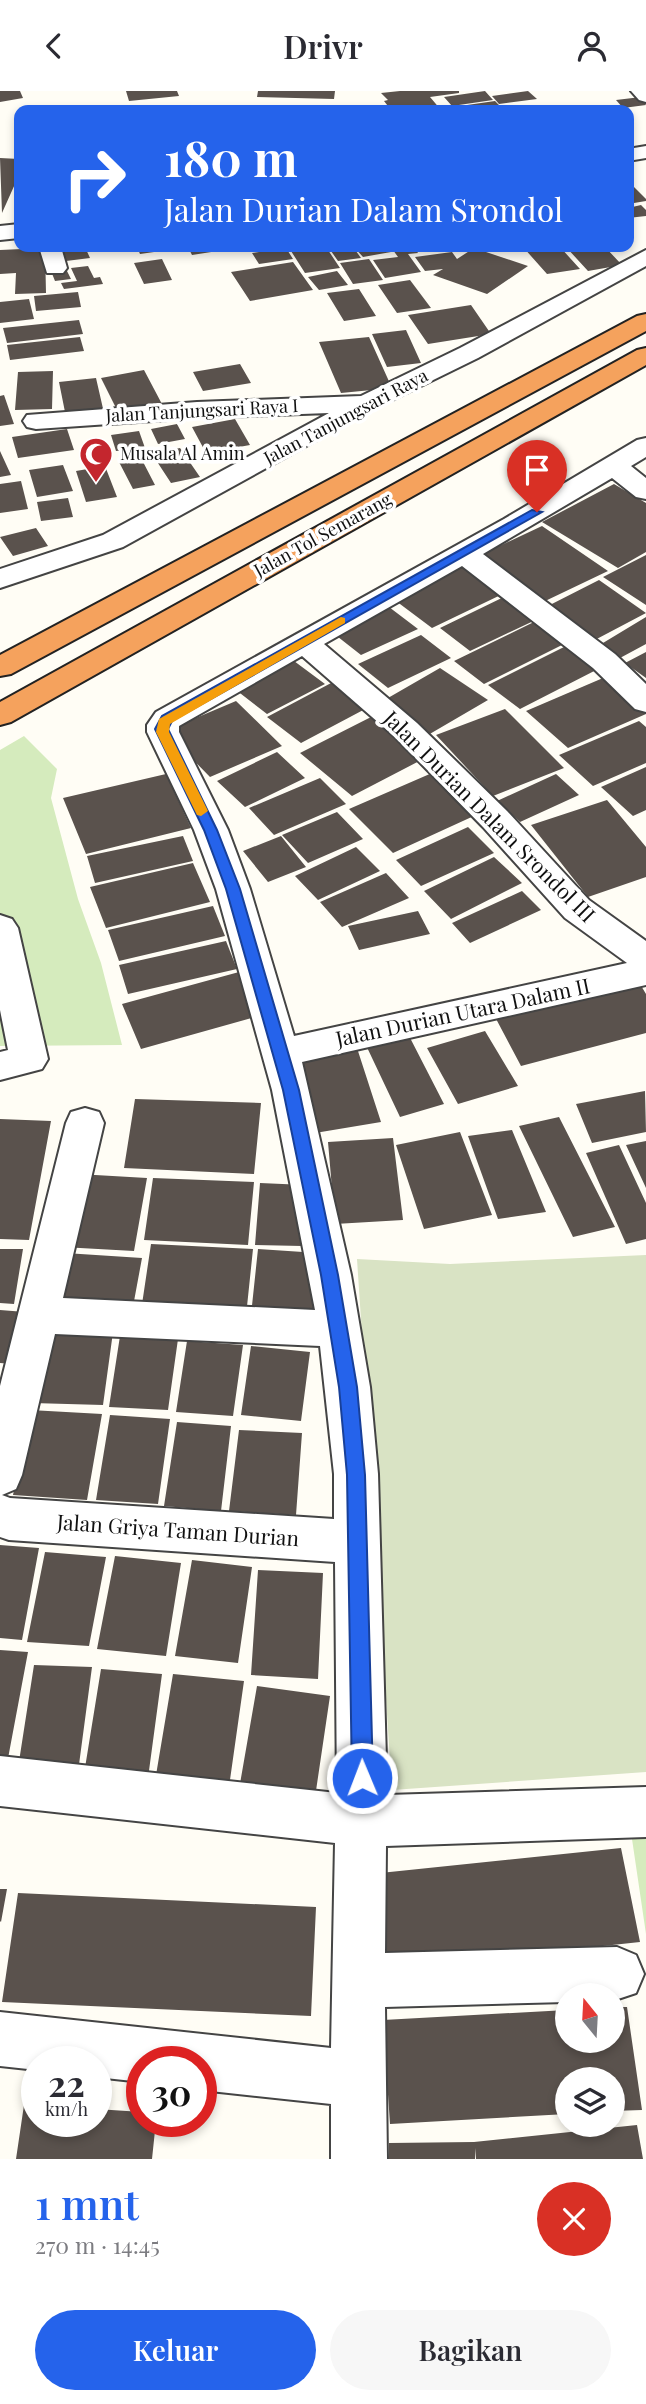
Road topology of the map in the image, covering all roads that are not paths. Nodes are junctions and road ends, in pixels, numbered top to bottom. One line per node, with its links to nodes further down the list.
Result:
1 (641, 91): 2 (street)
2 (646, 96)
3 (646, 257): 6 (street, Jalan Tanjungsari Raya)
4 (646, 321): 14 (highway, Jalan Tol Semarang)
5 (646, 355): 16 (highway, Jalan Tol Semarang)
6 (367, 403): 7 (street, Jalan Tanjungsari Raya I); 12 (street, Jalan Tanjungsari Raya)
7 (36, 421)
8 (646, 446): 9 (street)
9 (614, 466): 10 (street); 11 (street)
10 (646, 491)
11 (463, 553): 13 (street); 15 (street)
12 (1, 577)
13 (303, 642): 18 (street, Jalan Durian Dalam Srondol III); 20 (street)
14 (0, 667)
15 (646, 702)
16 (0, 715)
17 (0, 928): 21 (street)
18 (646, 959)
19 (646, 972): 20 (street, Jalan Durian Utara Dalam II)
20 (279, 1053): 24 (street)
21 (0, 1066)
22 (85, 1123): 23 (street)
23 (38, 1315): 24 (street); 25 (street)
24 (340, 1329): 27 (street)
25 (0, 1475)
26 (0, 1515): 27 (street, Jalan Griya Taman Durian)
27 (358, 1542): 30 (street)
28 (0, 1781): 30 (street)
29 (646, 1812): 30 (street)
30 (362, 1821): 32 (street)
31 (617, 1974): 32 (street)
32 (358, 1983): 36 (street)
33 (0, 2039): 34 (street)
34 (126, 2053)
35 (217, 2064): 36 (street)
36 (359, 2079): 37 (street)
37 (359, 2159)

